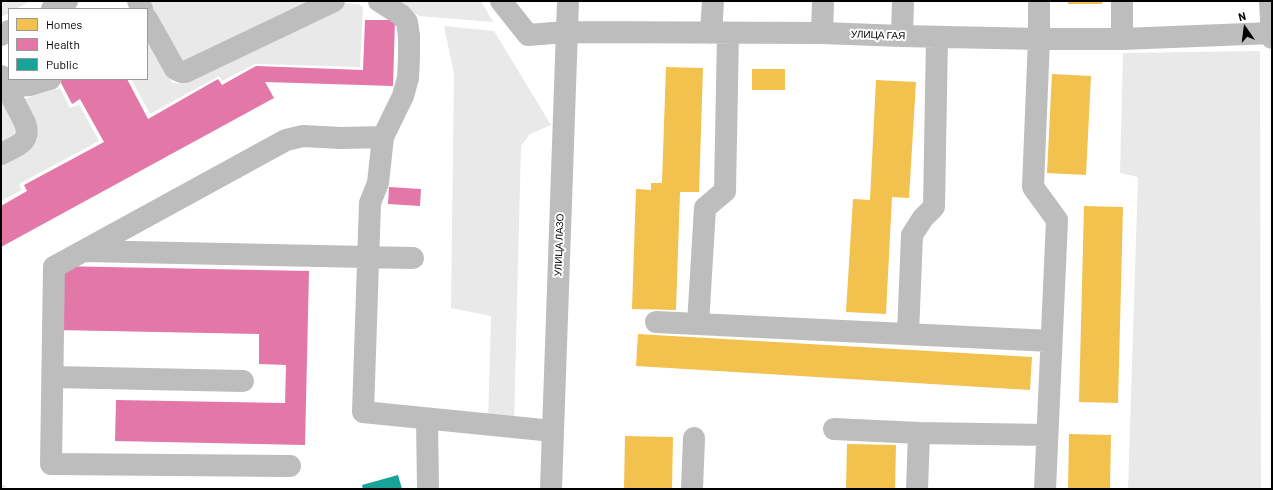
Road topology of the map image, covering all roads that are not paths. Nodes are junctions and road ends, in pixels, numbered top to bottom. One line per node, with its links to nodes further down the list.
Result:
1 (67, 1): 12 (street)
2 (334, 1): 13 (street)
3 (379, 1): 25 (street)
4 (501, 1): 14 (street, УЛИЦА ГАЯ)
5 (568, 1): 14 (street, УЛИЦА ЛАЗО)
6 (712, 1): 15 (street)
7 (823, 1): 16 (street)
8 (903, 1): 18 (street)
9 (1039, 1): 21 (street)
10 (1122, 1): 22 (street)
11 (1270, 1): 17 (street)
12 (54, 8)
13 (148, 21)
14 (566, 32): 15 (street, УЛИЦА ГАЯ); 38 (street, УЛИЦА ЛАЗО)
15 (720, 33): 16 (street, УЛИЦА ГАЯ); 31 (street)
16 (822, 33): 18 (street, УЛИЦА ГАЯ)
17 (1272, 33): 20 (street); 22 (street, УЛИЦА ГАЯ)
18 (902, 36): 19 (street, УЛИЦА ГАЯ)
19 (937, 37): 21 (street, УЛИЦА ГАЯ); 32 (street)
20 (1272, 38)
21 (1039, 39): 22 (street, УЛИЦА ГАЯ); 33 (street)
22 (1122, 39)
23 (47, 80): 24 (street)
24 (4, 82): 26 (street)
25 (383, 137): 27 (street); 28 (street)
26 (1, 154)
27 (83, 251): 28 (street); 34 (street)
28 (368, 257): 29 (street); 36 (street)
29 (413, 258)
30 (656, 322): 31 (street)
31 (698, 324): 32 (street)
32 (908, 334): 33 (street)
33 (1051, 341): 40 (street)
34 (53, 377): 35 (street); 42 (street)
35 (243, 381)
36 (427, 419): 38 (street); 43 (street)
37 (834, 429): 39 (street)
38 (553, 431): 44 (street, УЛИЦА ЛАЗО)
39 (919, 433): 40 (street); 46 (street)
40 (1048, 435): 47 (street)
41 (694, 438): 45 (street)
42 (290, 466)
43 (428, 489)
44 (551, 489)
45 (692, 489)
46 (917, 489)
47 (1045, 489)

